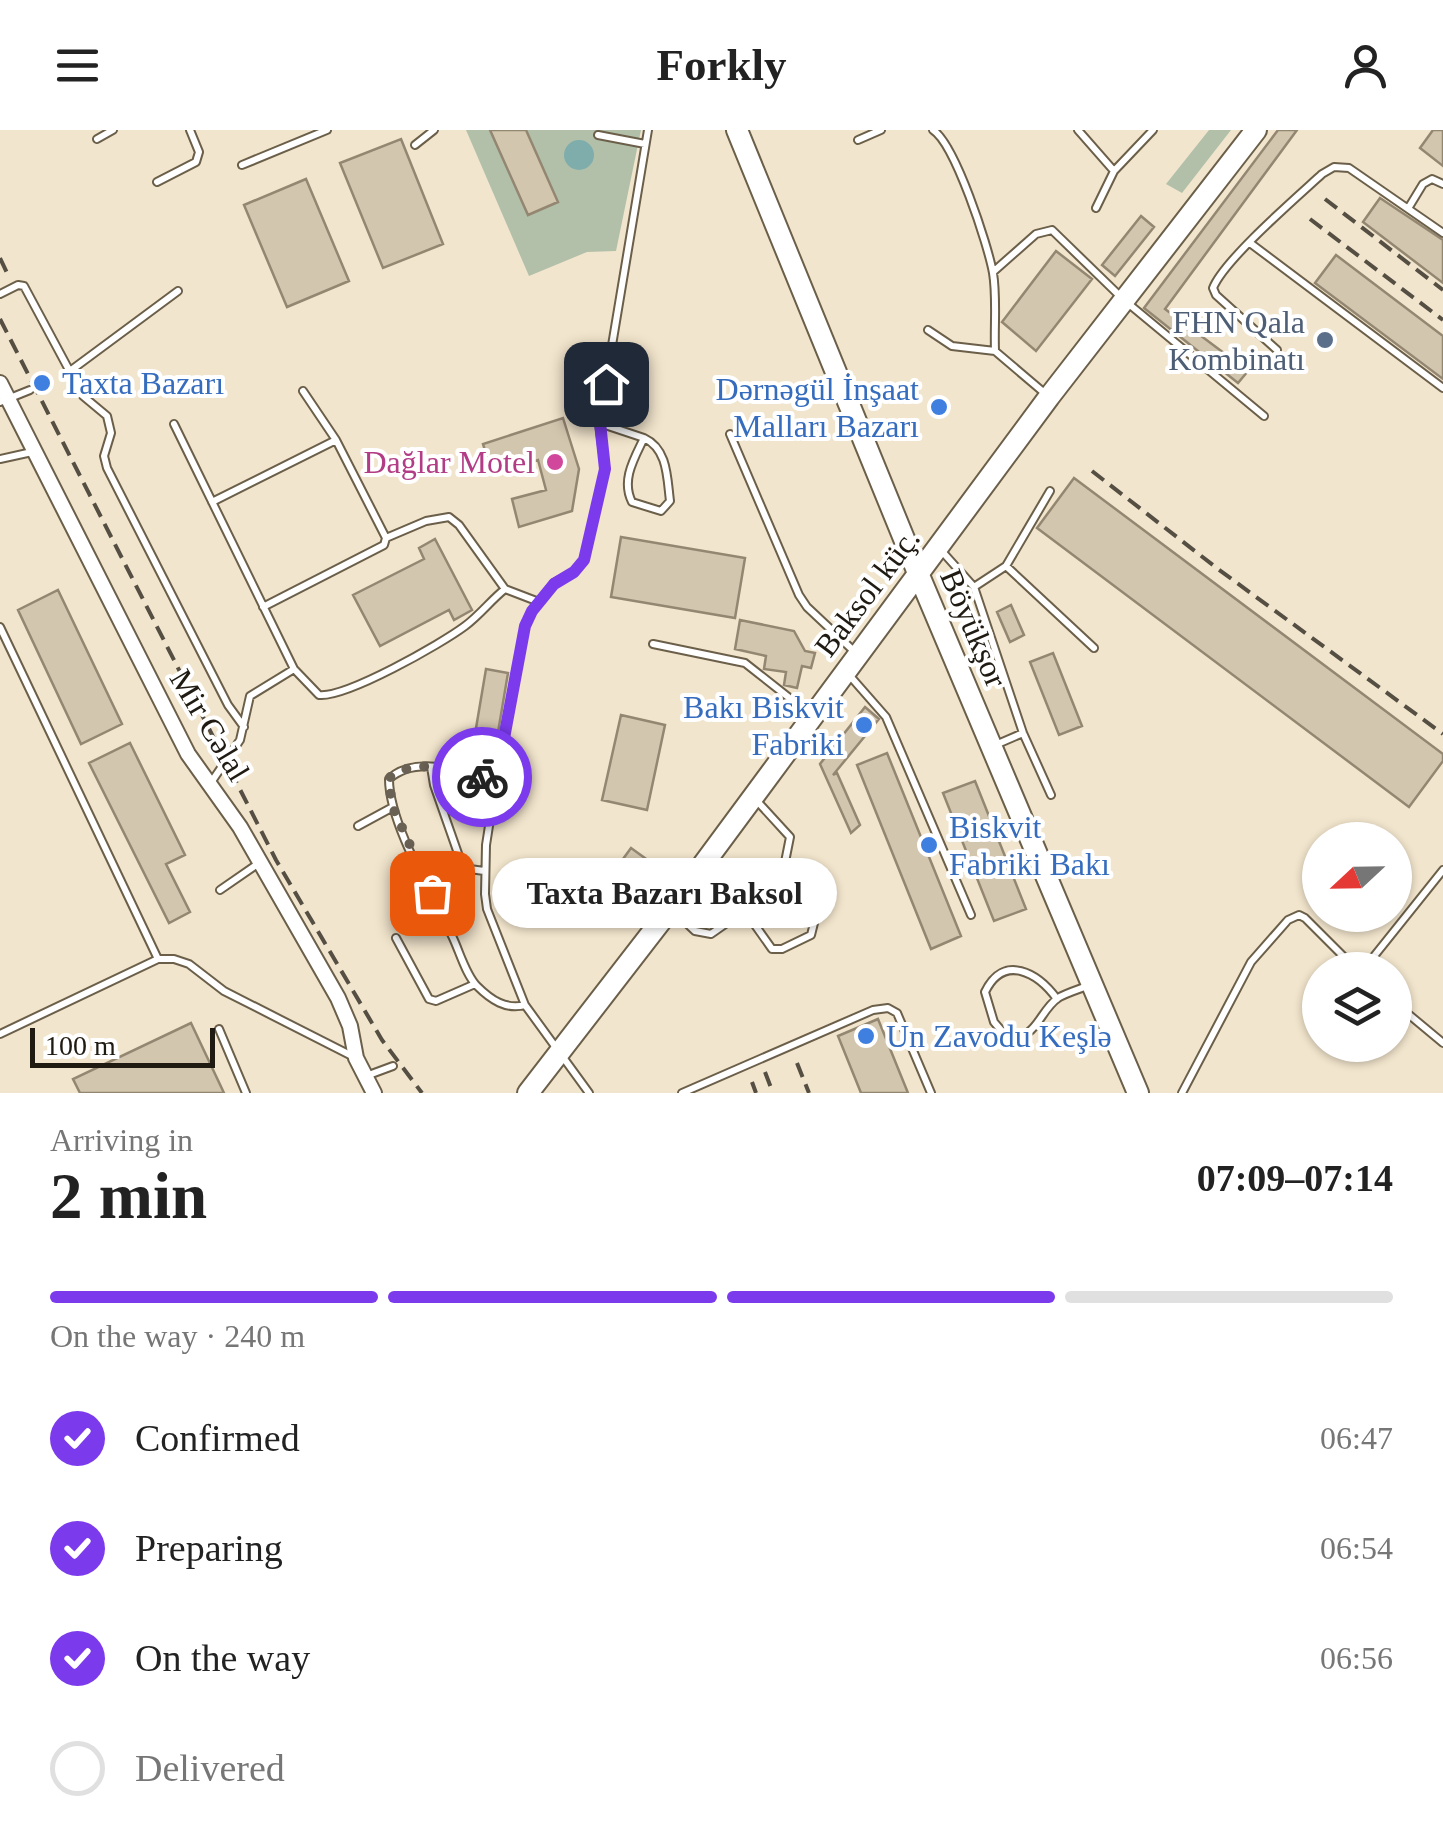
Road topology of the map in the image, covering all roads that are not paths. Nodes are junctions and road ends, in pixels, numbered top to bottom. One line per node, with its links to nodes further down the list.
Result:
1 (113, 130): 13 (lane)
2 (190, 130): 19 (lane)
3 (327, 130): 17 (lane)
4 (434, 130): 16 (lane)
5 (648, 130): 15 (lane)
6 (737, 130): 52 (main road, Böyükşor)
7 (881, 130): 14 (lane)
8 (933, 130): 25 (lane)
9 (1078, 130): 18 (lane)
10 (1152, 130): 18 (lane)
11 (1256, 130): 28 (main road, Baksol küç.)
12 (598, 135): 15 (lane)
13 (97, 139)
14 (858, 140)
15 (645, 144): 40 (lane)
16 (415, 145)
17 (242, 165)
18 (1114, 171): 22 (lane)
19 (157, 182)
20 (1443, 184): 21 (lane)
21 (1409, 207): 23 (lane); 24 (lane)
22 (1096, 208)
23 (1443, 233)
24 (1250, 243): 30 (lane); 34 (lane)
25 (992, 272): 28 (lane); 31 (lane)
26 (178, 291): 32 (lane)
27 (0, 294): 32 (lane)
28 (1124, 300): 37 (main road, Baksol küç.); 39 (lane)
29 (928, 330): 31 (lane)
30 (1277, 350)
31 (995, 351): 37 (lane)
32 (70, 371): 63 (lane)
33 (0, 383): 38 (street, Mir Cəlal)
34 (1443, 388)
35 (30, 390): 38 (lane)
36 (302, 391): 44 (lane)
37 (1049, 396): 50 (main road, Baksol küç.)
38 (5, 402): 45 (street, Mir Cəlal)
39 (1264, 416)
40 (600, 423): 43 (lane); 55 (lane)
41 (174, 424): 48 (lane)
42 (730, 434): 60 (lane)
43 (644, 438): 43 (lane)
44 (336, 440): 48 (lane); 49 (lane)
45 (33, 451): 46 (lane); 68 (street, Mir Cəlal)
46 (0, 460)
47 (1050, 490): 51 (lane)
48 (212, 502): 56 (lane)
49 (386, 538): 54 (lane); 56 (lane)
50 (938, 547): 52 (main road, Baksol küç.); 53 (lane)
51 (1006, 566): 53 (lane); 59 (lane)
52 (918, 574): 60 (main road, Baksol küç.); 65 (main road, Böyükşor)
53 (974, 587): 64 (lane)
54 (505, 589): 55 (lane); 61 (lane)
55 (539, 602): 67 (lane)
56 (263, 607): 61 (lane)
57 (0, 626): 84 (lane)
58 (652, 644): 62 (lane)
59 (1094, 648)
60 (852, 663): 62 (main road, Baksol küç.); 80 (lane)
61 (294, 669): 63 (lane)
62 (812, 716): 70 (main road, Baksol küç.)
63 (244, 726): 68 (lane)
64 (1023, 733): 65 (lane); 69 (lane)
65 (992, 746): 86 (main road, Böyükşor)
66 (431, 767): 67 (lane); 71 (lane); 76 (lane)
67 (496, 781): 76 (lane)
68 (209, 784): 73 (street, Mir Cəlal)
69 (1051, 795)
70 (753, 796): 74 (lane); 78 (main road, Baksol küç.)
71 (393, 808): 72 (lane); 85 (lane)
72 (358, 826)
73 (260, 862): 77 (lane); 94 (street, Mir Cəlal)
74 (784, 866): 79 (lane); 79 (lane)
75 (1443, 870): 83 (lane)
76 (484, 871): 88 (lane)
77 (220, 890)
78 (671, 908): 79 (lane); 93 (main road, Baksol küç.)
79 (743, 908)
80 (971, 915)
81 (396, 938): 85 (lane)
82 (1341, 952): 104 (lane)
83 (1375, 952)
84 (158, 959): 91 (lane); 94 (lane)
85 (475, 984): 88 (lane)
86 (1091, 985): 87 (lane); 103 (main road, Böyükşor)
87 (1057, 999): 87 (lane)
88 (525, 1005): 93 (lane)
89 (1412, 1017): 92 (lane)
90 (219, 1029): 97 (lane)
91 (0, 1034)
92 (1443, 1043)
93 (562, 1052): 99 (main road, Baksol küç.); 100 (lane)
94 (356, 1058): 96 (street, Mir Cəlal)
95 (393, 1066): 96 (lane)
96 (364, 1077): 98 (street, Mir Cəlal)
97 (246, 1093)
98 (374, 1093)
99 (528, 1093)
100 (589, 1093)
101 (682, 1093): 102 (lane)
102 (932, 1093)
103 (1138, 1093)
104 (1182, 1093)

